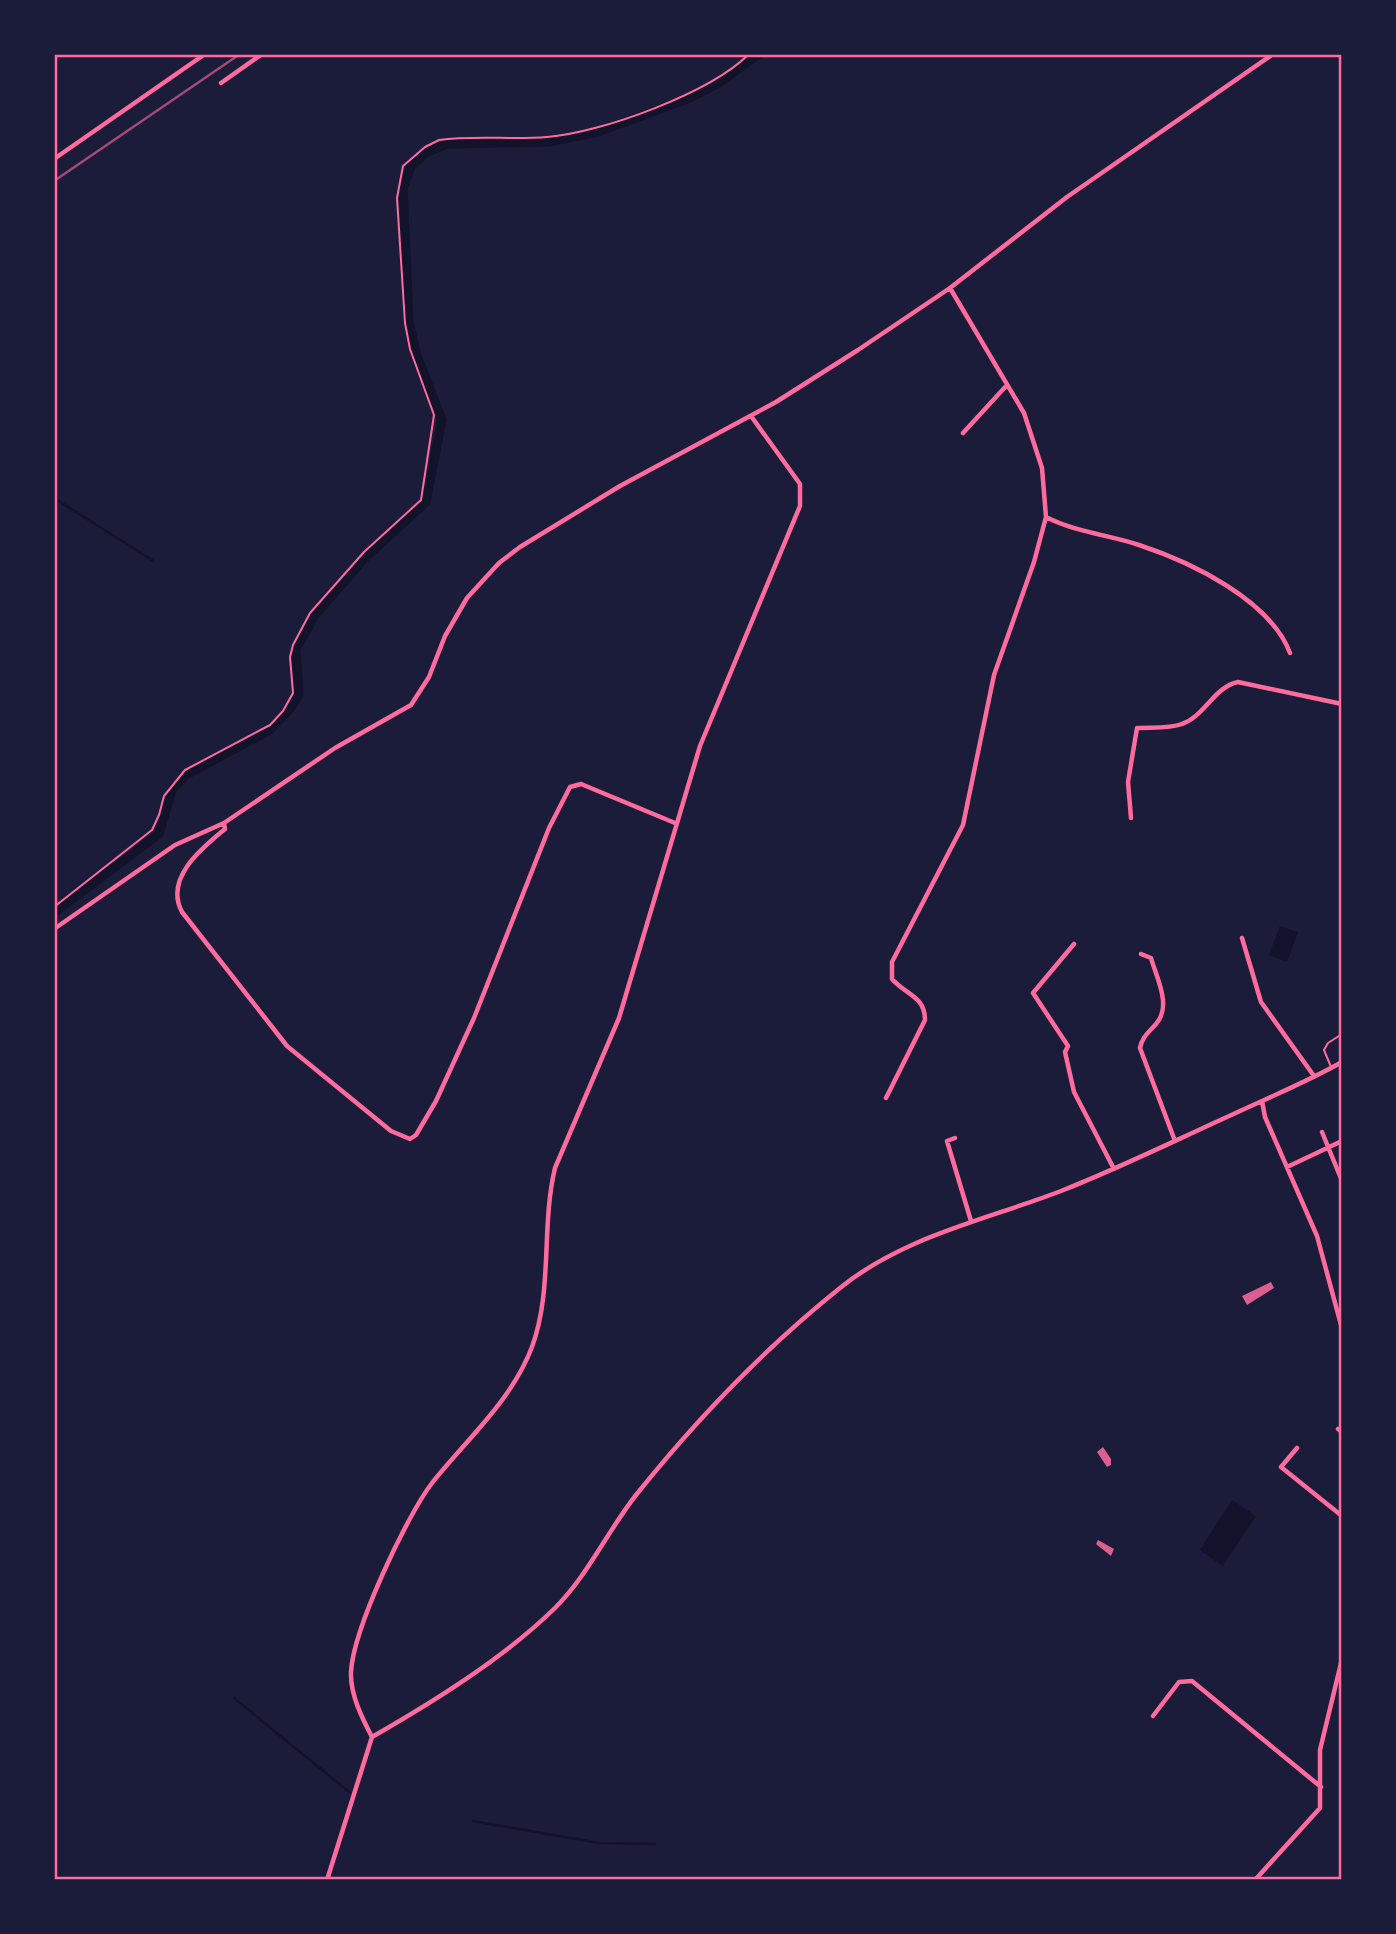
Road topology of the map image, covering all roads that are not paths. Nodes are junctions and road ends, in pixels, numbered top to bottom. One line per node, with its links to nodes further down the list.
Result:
1 (205, 54): 5 (street)
2 (262, 54): 4 (street)
3 (1273, 54): 6 (street)
4 (221, 83)
5 (54, 159)
6 (950, 288): 7 (street); 8 (street)
7 (1007, 385): 9 (street); 10 (street)
8 (751, 416): 14 (street); 15 (street)
9 (962, 433)
10 (1046, 517): 11 (street); 24 (street)
11 (1290, 653)
12 (1342, 704): 13 (street)
13 (1130, 818)
14 (675, 822): 15 (street); 40 (street)
15 (224, 823): 16 (street)
16 (54, 929)
17 (1242, 938): 23 (street)
18 (1074, 944): 32 (street)
19 (1141, 954): 28 (street)
20 (1342, 1034): 22 (lane)
21 (1342, 1062): 22 (street)
22 (1331, 1068): 23 (street)
23 (1314, 1076): 25 (street)
24 (886, 1098)
25 (1262, 1101): 28 (street); 31 (street)
26 (1322, 1132): 30 (street)
27 (955, 1138): 34 (street)
28 (1175, 1141): 32 (street)
29 (1342, 1141): 30 (street)
30 (1328, 1147): 31 (street); 33 (street)
31 (1287, 1167): 35 (street)
32 (1114, 1169): 34 (street)
33 (1342, 1181)
34 (971, 1222): 40 (street)
35 (1341, 1325)
36 (1297, 1448): 37 (street)
37 (1342, 1516)
38 (1342, 1659): 41 (street)
39 (1153, 1716): 41 (street)
40 (372, 1737): 42 (street)
41 (1322, 1788): 43 (street)
42 (327, 1880)
43 (1255, 1880)

